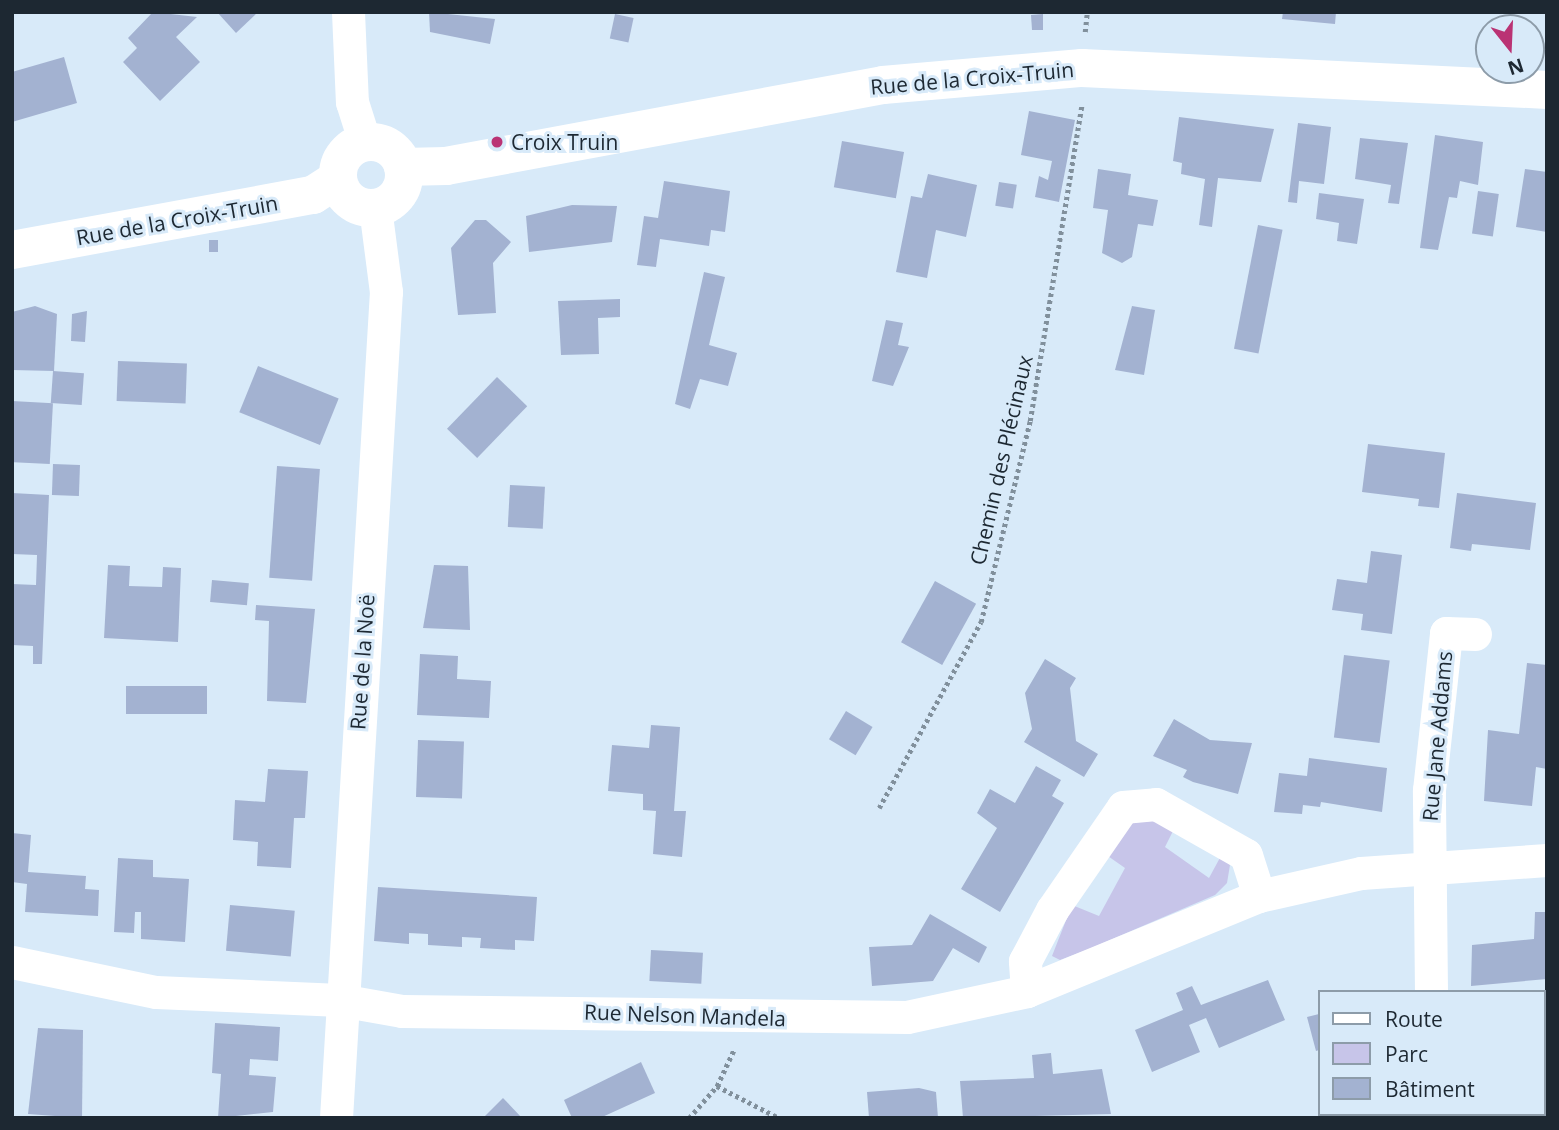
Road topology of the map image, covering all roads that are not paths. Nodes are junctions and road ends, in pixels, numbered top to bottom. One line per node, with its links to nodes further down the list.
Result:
1 (348, 12): 3 (street)
2 (1547, 90): 4 (main road, Rue de la Croix-Truin)
3 (365, 143): 4 (main road); 5 (main road)
4 (403, 167): 6 (main road)
5 (338, 179): 6 (main road); 7 (main road, Rue de la Croix-Truin)
6 (375, 207): 15 (street, Rue de la Noë)
7 (12, 250)
8 (1475, 634): 10 (street, Rue Jane Addams)
9 (1547, 860): 10 (street, Rue Nelson Mandela)
10 (1429, 867): 11 (street, Rue Nelson Mandela); 13 (street)
11 (1259, 896): 14 (street, Rue Nelson Mandela); 14 (street)
12 (12, 962): 15 (street, Rue Nelson Mandela)
13 (1431, 990)
14 (1027, 991): 15 (street, Rue Nelson Mandela)
15 (340, 1000): 16 (street, Rue de la Noë)
16 (336, 1118)

